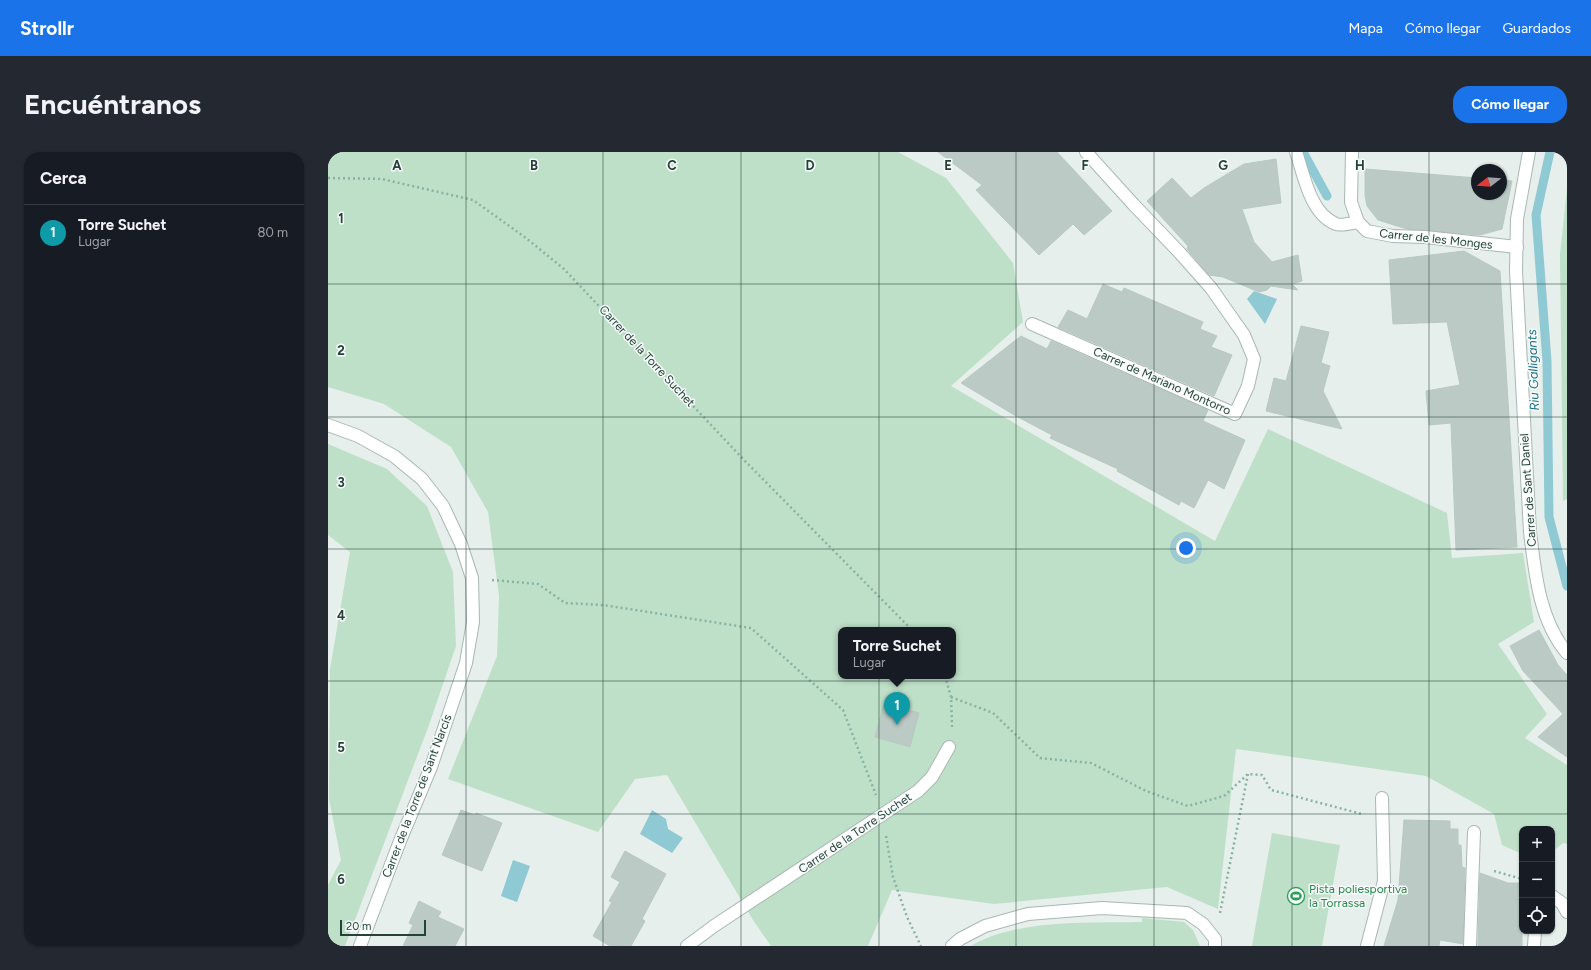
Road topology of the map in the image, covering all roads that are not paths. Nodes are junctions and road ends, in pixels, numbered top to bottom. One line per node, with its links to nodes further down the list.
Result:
1 (1086, 152): 7 (street, Carrer de Mariano Montorro)
2 (1296, 152): 5 (street)
3 (1352, 152): 5 (street)
4 (1529, 152): 6 (street, Carrer de Sant Daniel)
5 (1358, 222): 6 (street, Carrer de les Monges)
6 (1517, 247): 9 (street, Carrer de Sant Daniel)
7 (1032, 324)
8 (328, 425): 17 (street, Carrer de la Torre de Sant Narcís)
9 (1567, 653)
10 (949, 747): 18 (street, Carrer de la Torre Suchet)
11 (1382, 798): 20 (street)
12 (1474, 832): 21 (street)
13 (1555, 898): 14 (street)
14 (1567, 912)
15 (1535, 934): 22 (street)
16 (1215, 942): 19 (street)
17 (360, 946)
18 (687, 946)
19 (952, 946)
20 (1367, 946)
21 (1470, 946)
22 (1534, 946)

